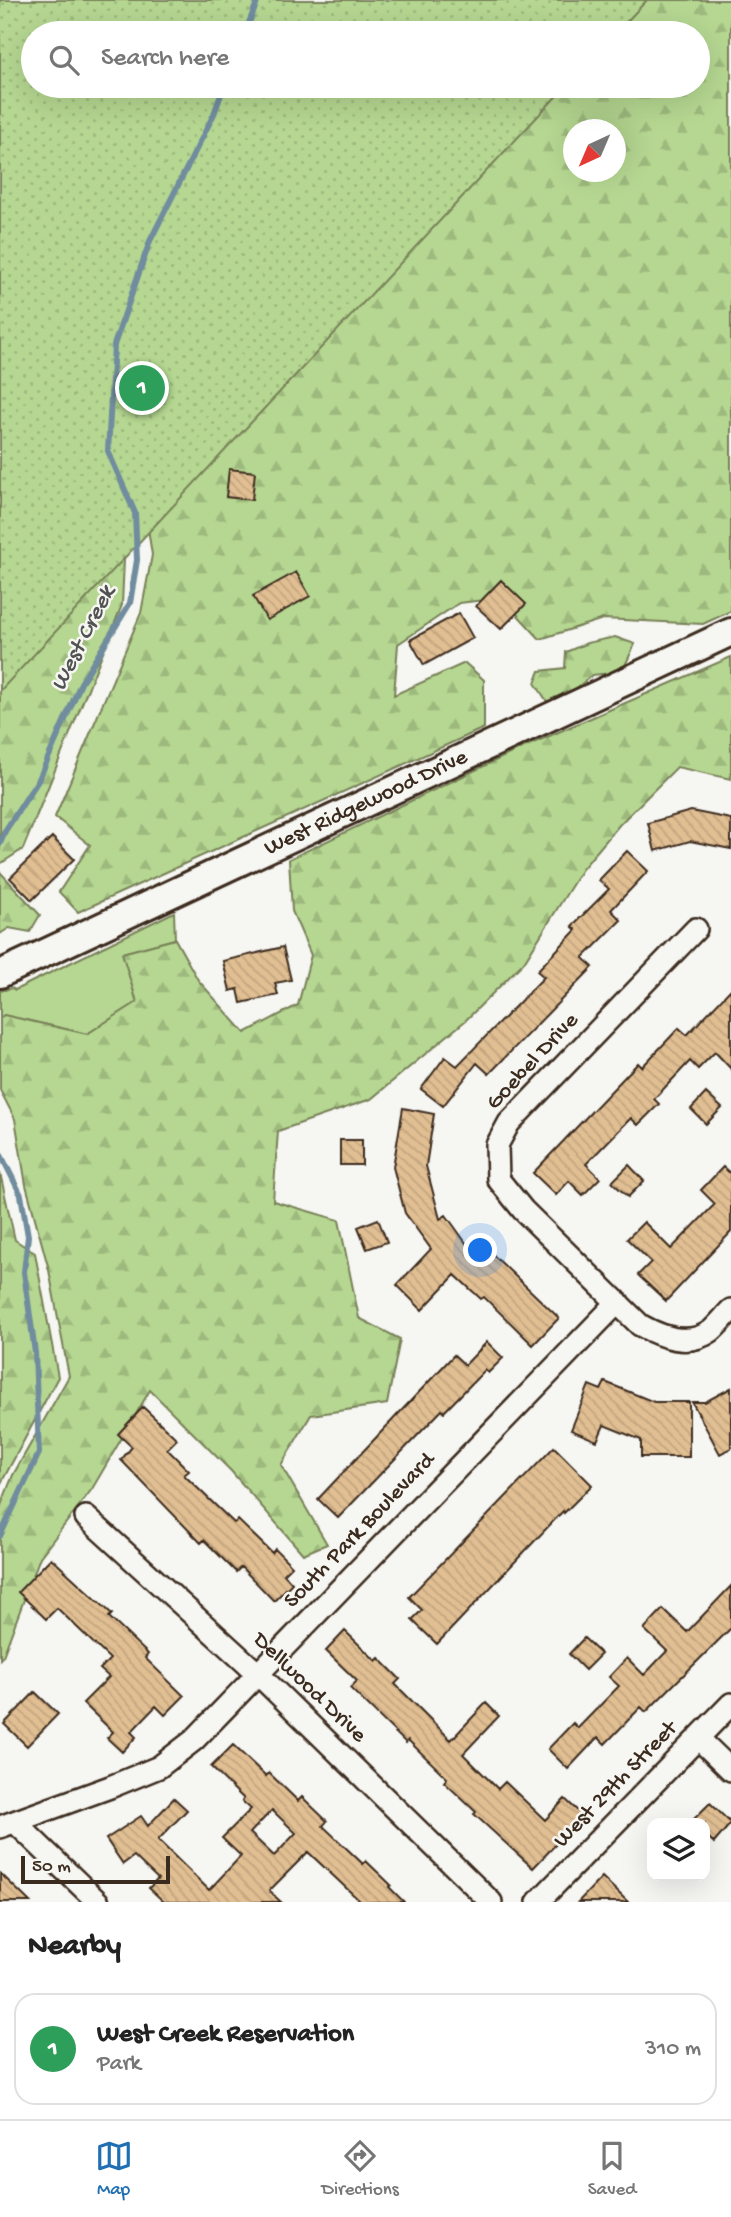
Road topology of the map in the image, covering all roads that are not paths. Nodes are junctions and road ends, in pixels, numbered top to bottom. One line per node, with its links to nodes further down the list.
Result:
1 (731, 632): 3 (street, West Ridgewood Drive)
2 (696, 929): 4 (street, Goebel Drive)
3 (0, 974)
4 (618, 1303): 5 (street); 7 (street, South Park Boulevard)
5 (731, 1310)
6 (86, 1517): 7 (street, Dellwood Drive)
7 (258, 1674): 11 (street, South Park Boulevard); 13 (street, Dellwood Drive)
8 (731, 1704): 9 (street, West 29th Street)
9 (698, 1738): 10 (street); 14 (street, West 29th Street)
10 (731, 1770)
11 (8, 1824): 12 (street)
12 (98, 1902)
13 (491, 1902)
14 (538, 1902)

